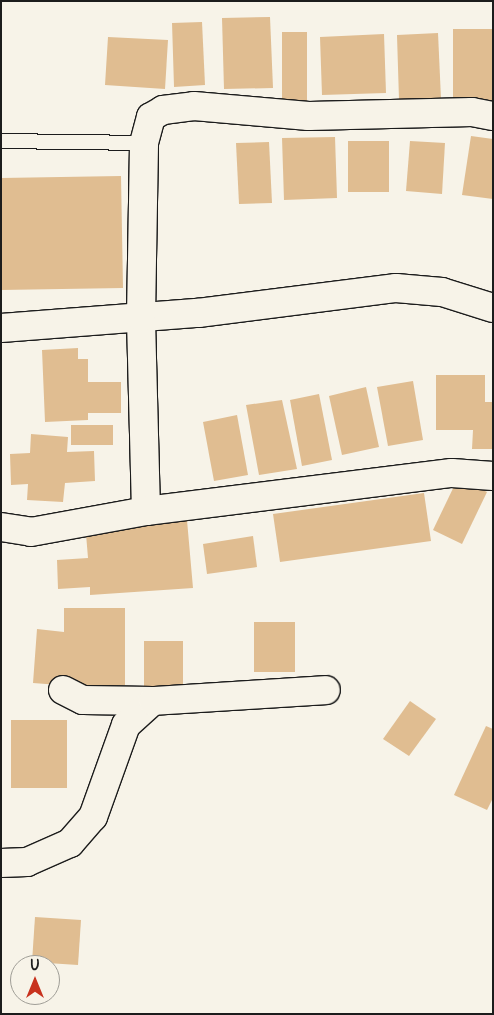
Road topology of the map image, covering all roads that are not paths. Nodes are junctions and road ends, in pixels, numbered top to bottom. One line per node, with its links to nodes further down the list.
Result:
1 (493, 116): 3 (street)
2 (1, 140): 3 (lane)
3 (144, 143): 5 (street)
4 (493, 308): 5 (street)
5 (141, 316): 6 (street); 8 (street)
6 (1, 328)
7 (493, 476): 8 (street)
8 (146, 511): 9 (street)
9 (1, 527)
10 (62, 690): 12 (street)
11 (326, 690): 12 (street)
12 (152, 701): 13 (street)
13 (1, 863)

